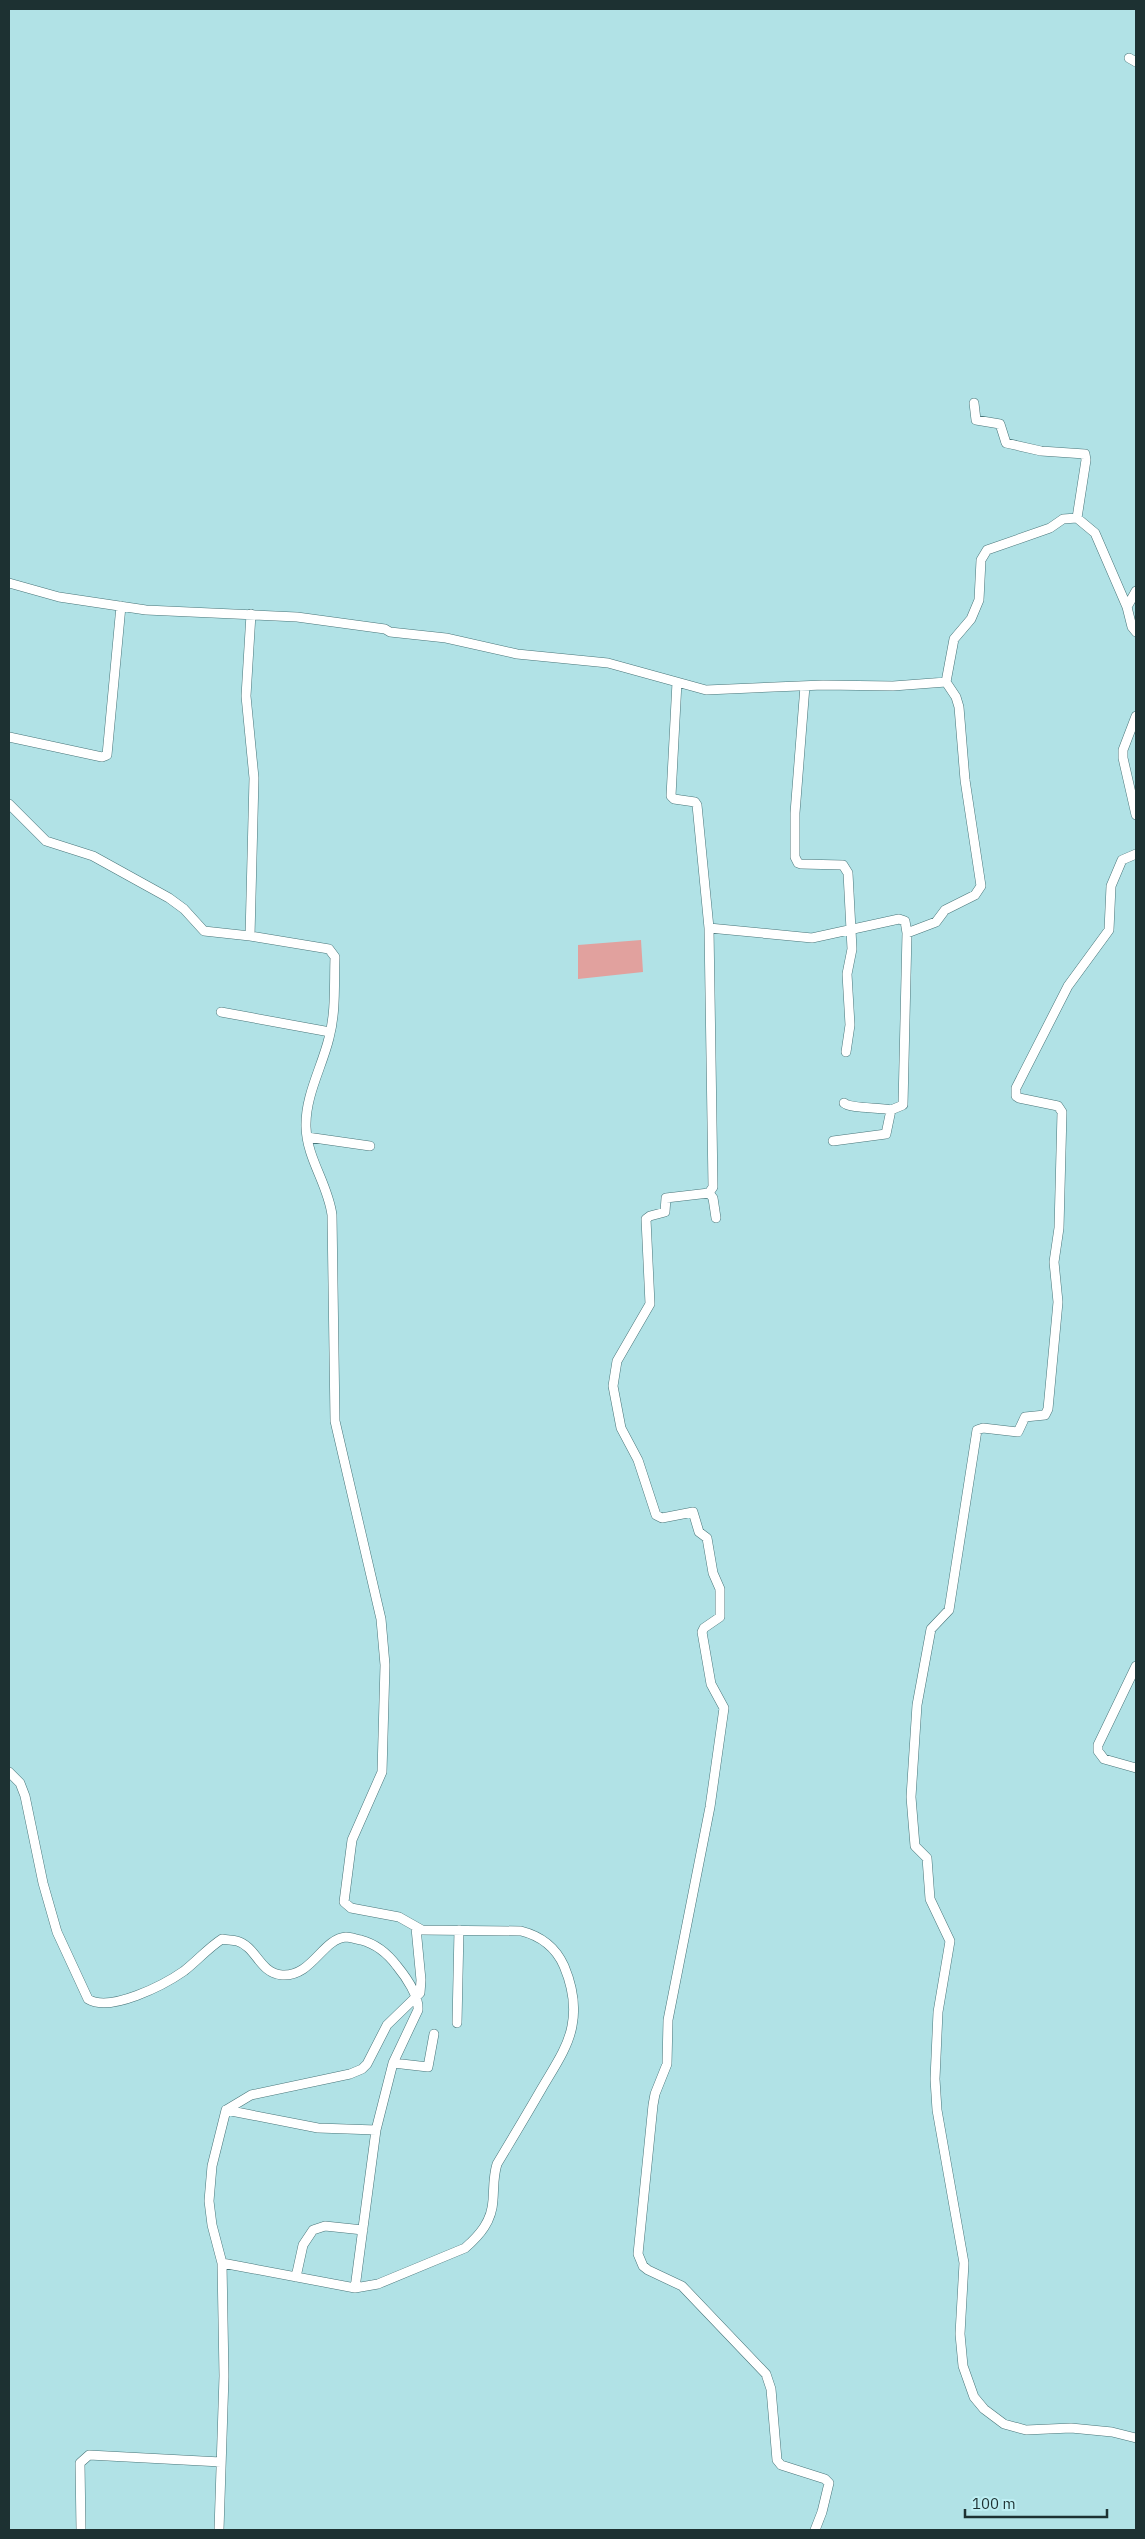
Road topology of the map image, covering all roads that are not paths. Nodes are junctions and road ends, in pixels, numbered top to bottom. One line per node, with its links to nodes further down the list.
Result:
1 (974, 403): 2 (street)
2 (1077, 518): 6 (street); 10 (street)
3 (9, 583): 5 (street)
4 (1136, 591): 6 (street)
5 (121, 606): 7 (street); 13 (street)
6 (1127, 607): 8 (street)
7 (251, 614): 9 (street); 20 (street)
8 (1136, 632)
9 (677, 682): 11 (street); 17 (street)
10 (946, 682): 11 (street); 19 (street)
11 (805, 686): 18 (street)
12 (1136, 716): 15 (street)
13 (9, 737)
14 (9, 804): 20 (street)
15 (1136, 815)
16 (1136, 854): 46 (street)
17 (709, 928): 18 (street); 29 (street)
18 (852, 931): 19 (street); 23 (street)
19 (907, 933): 25 (street)
20 (250, 936): 22 (street)
21 (221, 1012): 22 (street)
22 (330, 1032): 26 (street)
23 (846, 1052)
24 (844, 1103): 25 (street)
25 (891, 1110): 27 (street)
26 (307, 1137): 28 (street); 34 (street)
27 (833, 1141)
28 (370, 1146)
29 (709, 1193): 30 (street); 50 (street)
30 (716, 1218)
31 (1136, 1666): 32 (street)
32 (1136, 1768)
33 (9, 1772): 36 (street)
34 (416, 1928): 35 (street); 36 (street)
35 (459, 1930): 37 (street); 45 (street)
36 (416, 2000): 39 (street); 40 (street)
37 (457, 2023)
38 (434, 2034): 39 (street)
39 (393, 2063): 41 (street)
40 (226, 2110): 41 (street); 43 (street)
41 (376, 2130): 42 (street)
42 (363, 2230): 44 (street); 45 (street)
43 (222, 2263): 44 (street); 47 (street)
44 (296, 2277): 45 (street)
45 (355, 2288)
46 (1136, 2438)
47 (221, 2462): 48 (street); 49 (street)
48 (82, 2530)
49 (219, 2530)
50 (815, 2530)

